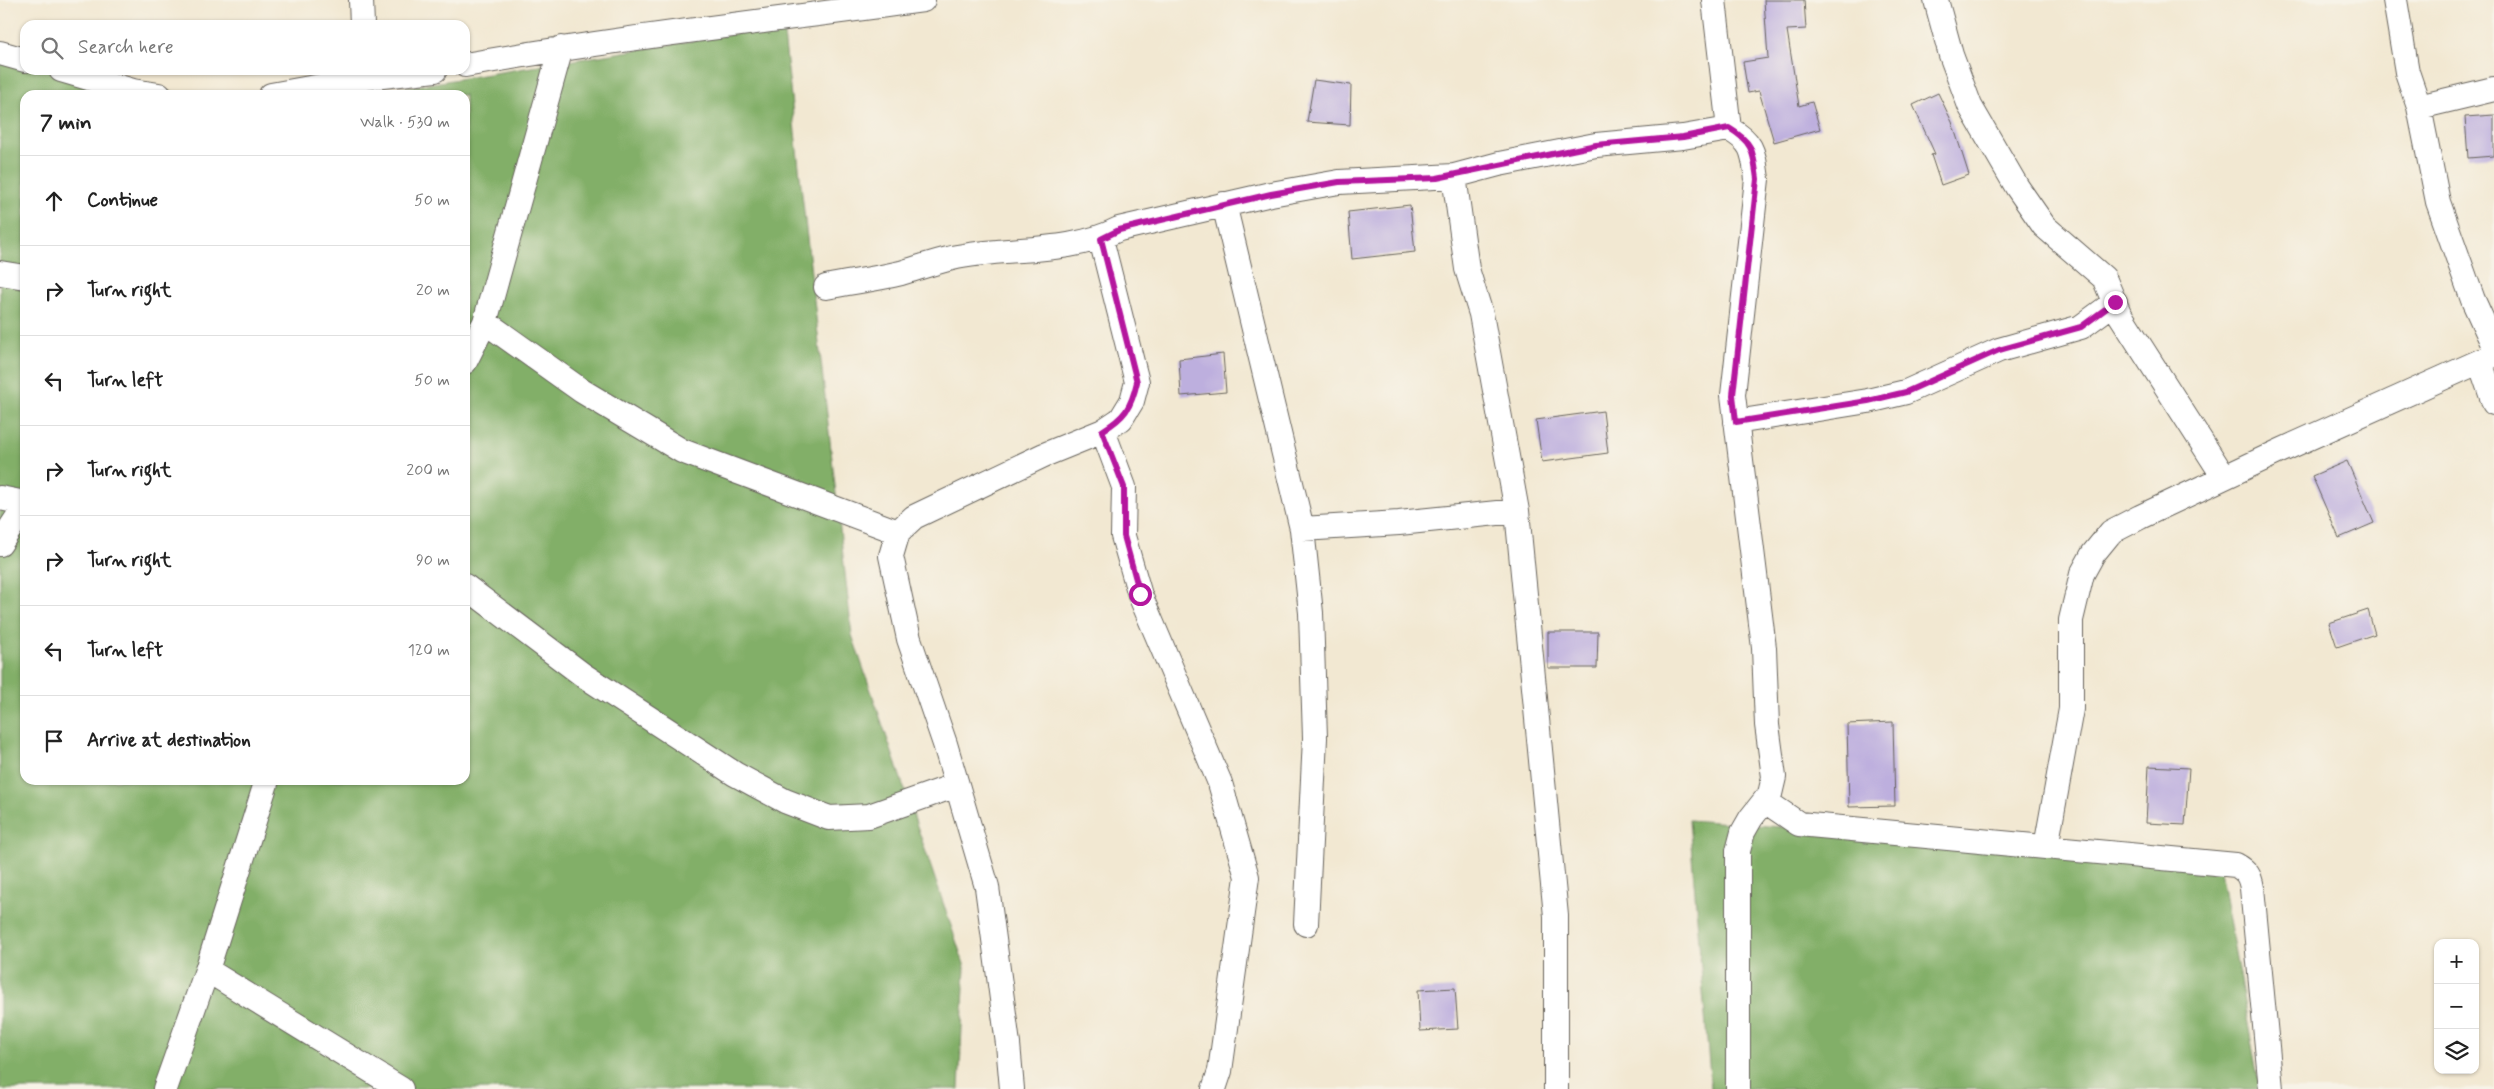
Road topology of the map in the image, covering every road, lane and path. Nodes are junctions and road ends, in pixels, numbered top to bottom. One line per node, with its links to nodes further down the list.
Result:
1 (361, 0): 6 (street)
2 (923, 0): 7 (street)
3 (1714, 0): 17 (street)
4 (1936, 0): 24 (street)
5 (2395, 0): 16 (street)
6 (362, 20)
7 (561, 48): 10 (street); 25 (street)
8 (0, 52): 9 (street)
9 (20, 58)
10 (470, 64)
11 (78, 75): 14 (street)
12 (361, 75): 15 (street)
13 (2494, 89): 16 (street)
14 (131, 90)
15 (293, 90)
16 (2419, 107): 27 (street)
17 (1729, 128): 18 (street); 29 (street)
18 (1454, 176): 19 (street); 34 (street)
19 (1224, 204): 20 (street); 36 (street)
20 (1101, 239): 23 (street); 30 (street)
21 (0, 273): 22 (street)
22 (20, 276)
23 (826, 287)
24 (2115, 302): 29 (street); 31 (street)
25 (485, 322): 26 (street); 37 (street)
26 (470, 352)
27 (2490, 354): 28 (street); 31 (street)
28 (2494, 403)
29 (1736, 422): 42 (street)
30 (1102, 431): 37 (street); 49 (street)
31 (2224, 477): 43 (street)
32 (0, 498): 33 (street)
33 (20, 504)
34 (1517, 511): 36 (street); 50 (street)
35 (20, 513): 38 (street)
36 (1302, 529): 44 (street)
37 (898, 532): 40 (street)
38 (0, 544)
39 (470, 590): 40 (street)
40 (957, 784): 48 (street)
41 (265, 785): 45 (street)
42 (1765, 801): 43 (street); 51 (street)
43 (2046, 847): 52 (street)
44 (1306, 924)
45 (207, 970): 46 (street); 47 (street)
46 (165, 1089)
47 (402, 1089)
48 (1012, 1089)
49 (1214, 1089)
50 (1556, 1089)
51 (1738, 1089)
52 (2271, 1089)

